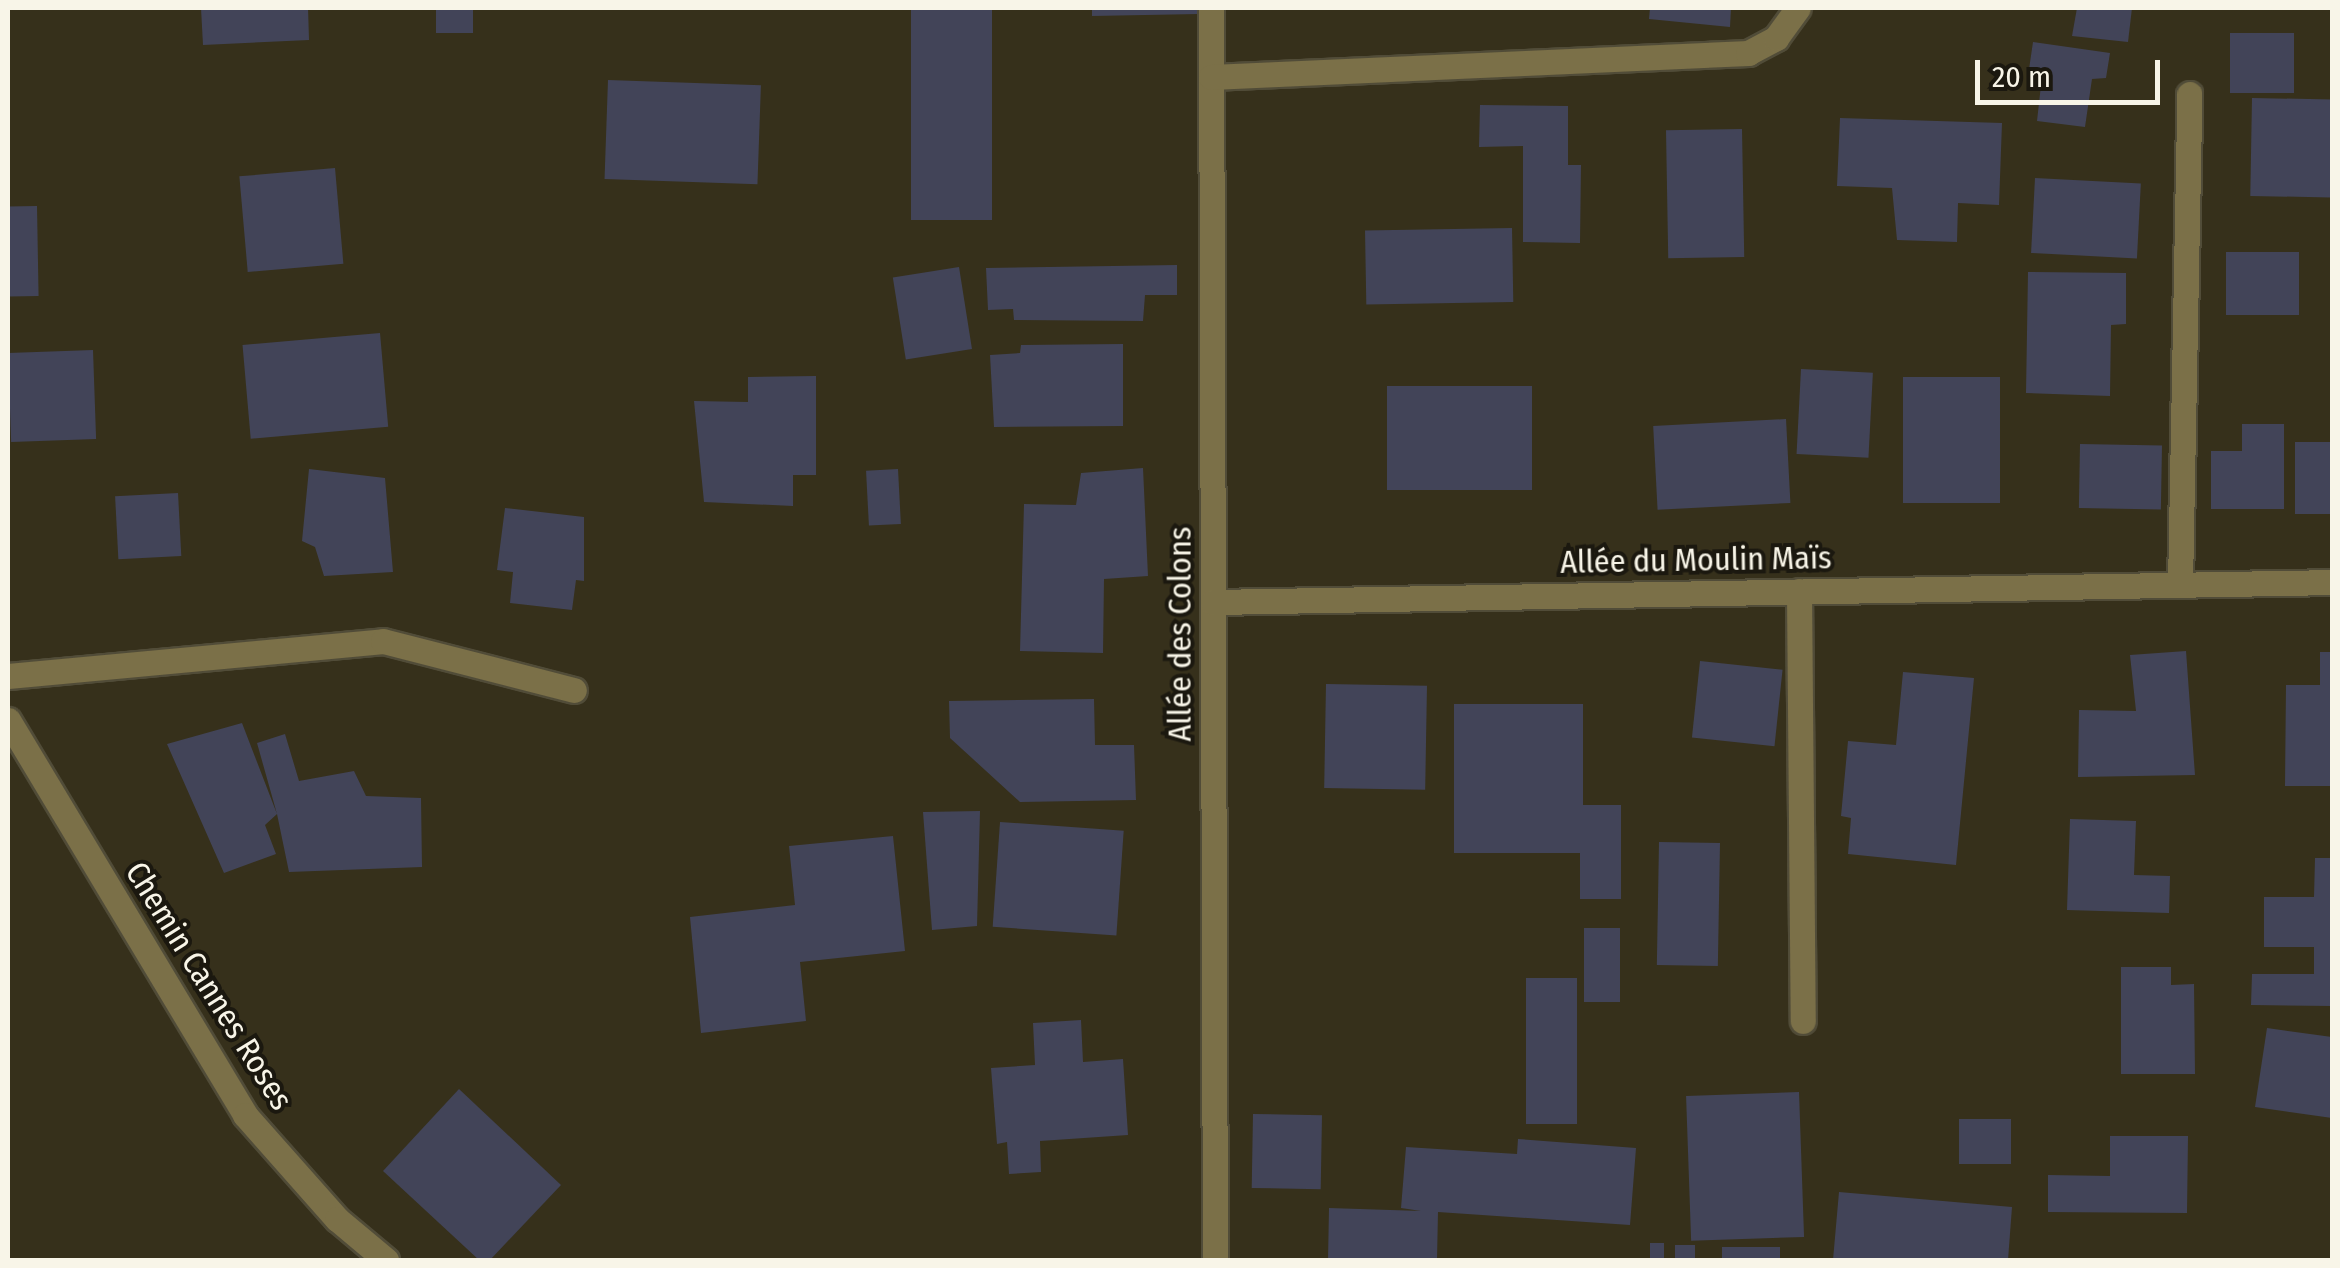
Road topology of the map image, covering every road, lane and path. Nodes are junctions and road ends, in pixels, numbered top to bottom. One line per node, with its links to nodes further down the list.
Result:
1 (1211, 8): 3 (street, Allée des Colons)
2 (1798, 8): 3 (street)
3 (1211, 78): 8 (street, Allée des Colons)
4 (2189, 94): 6 (street)
5 (2332, 582): 6 (street, Allée du Moulin Maïs)
6 (2180, 584): 7 (street, Allée du Moulin Maïs)
7 (1800, 591): 8 (street, Allée du Moulin Maïs); 12 (street)
8 (1213, 602): 14 (street, Allée des Colons)
9 (8, 676): 10 (street)
10 (574, 690)
11 (8, 720): 13 (street, Chemin Cannes Roses)
12 (1803, 1021)
13 (386, 1260)
14 (1215, 1260)

